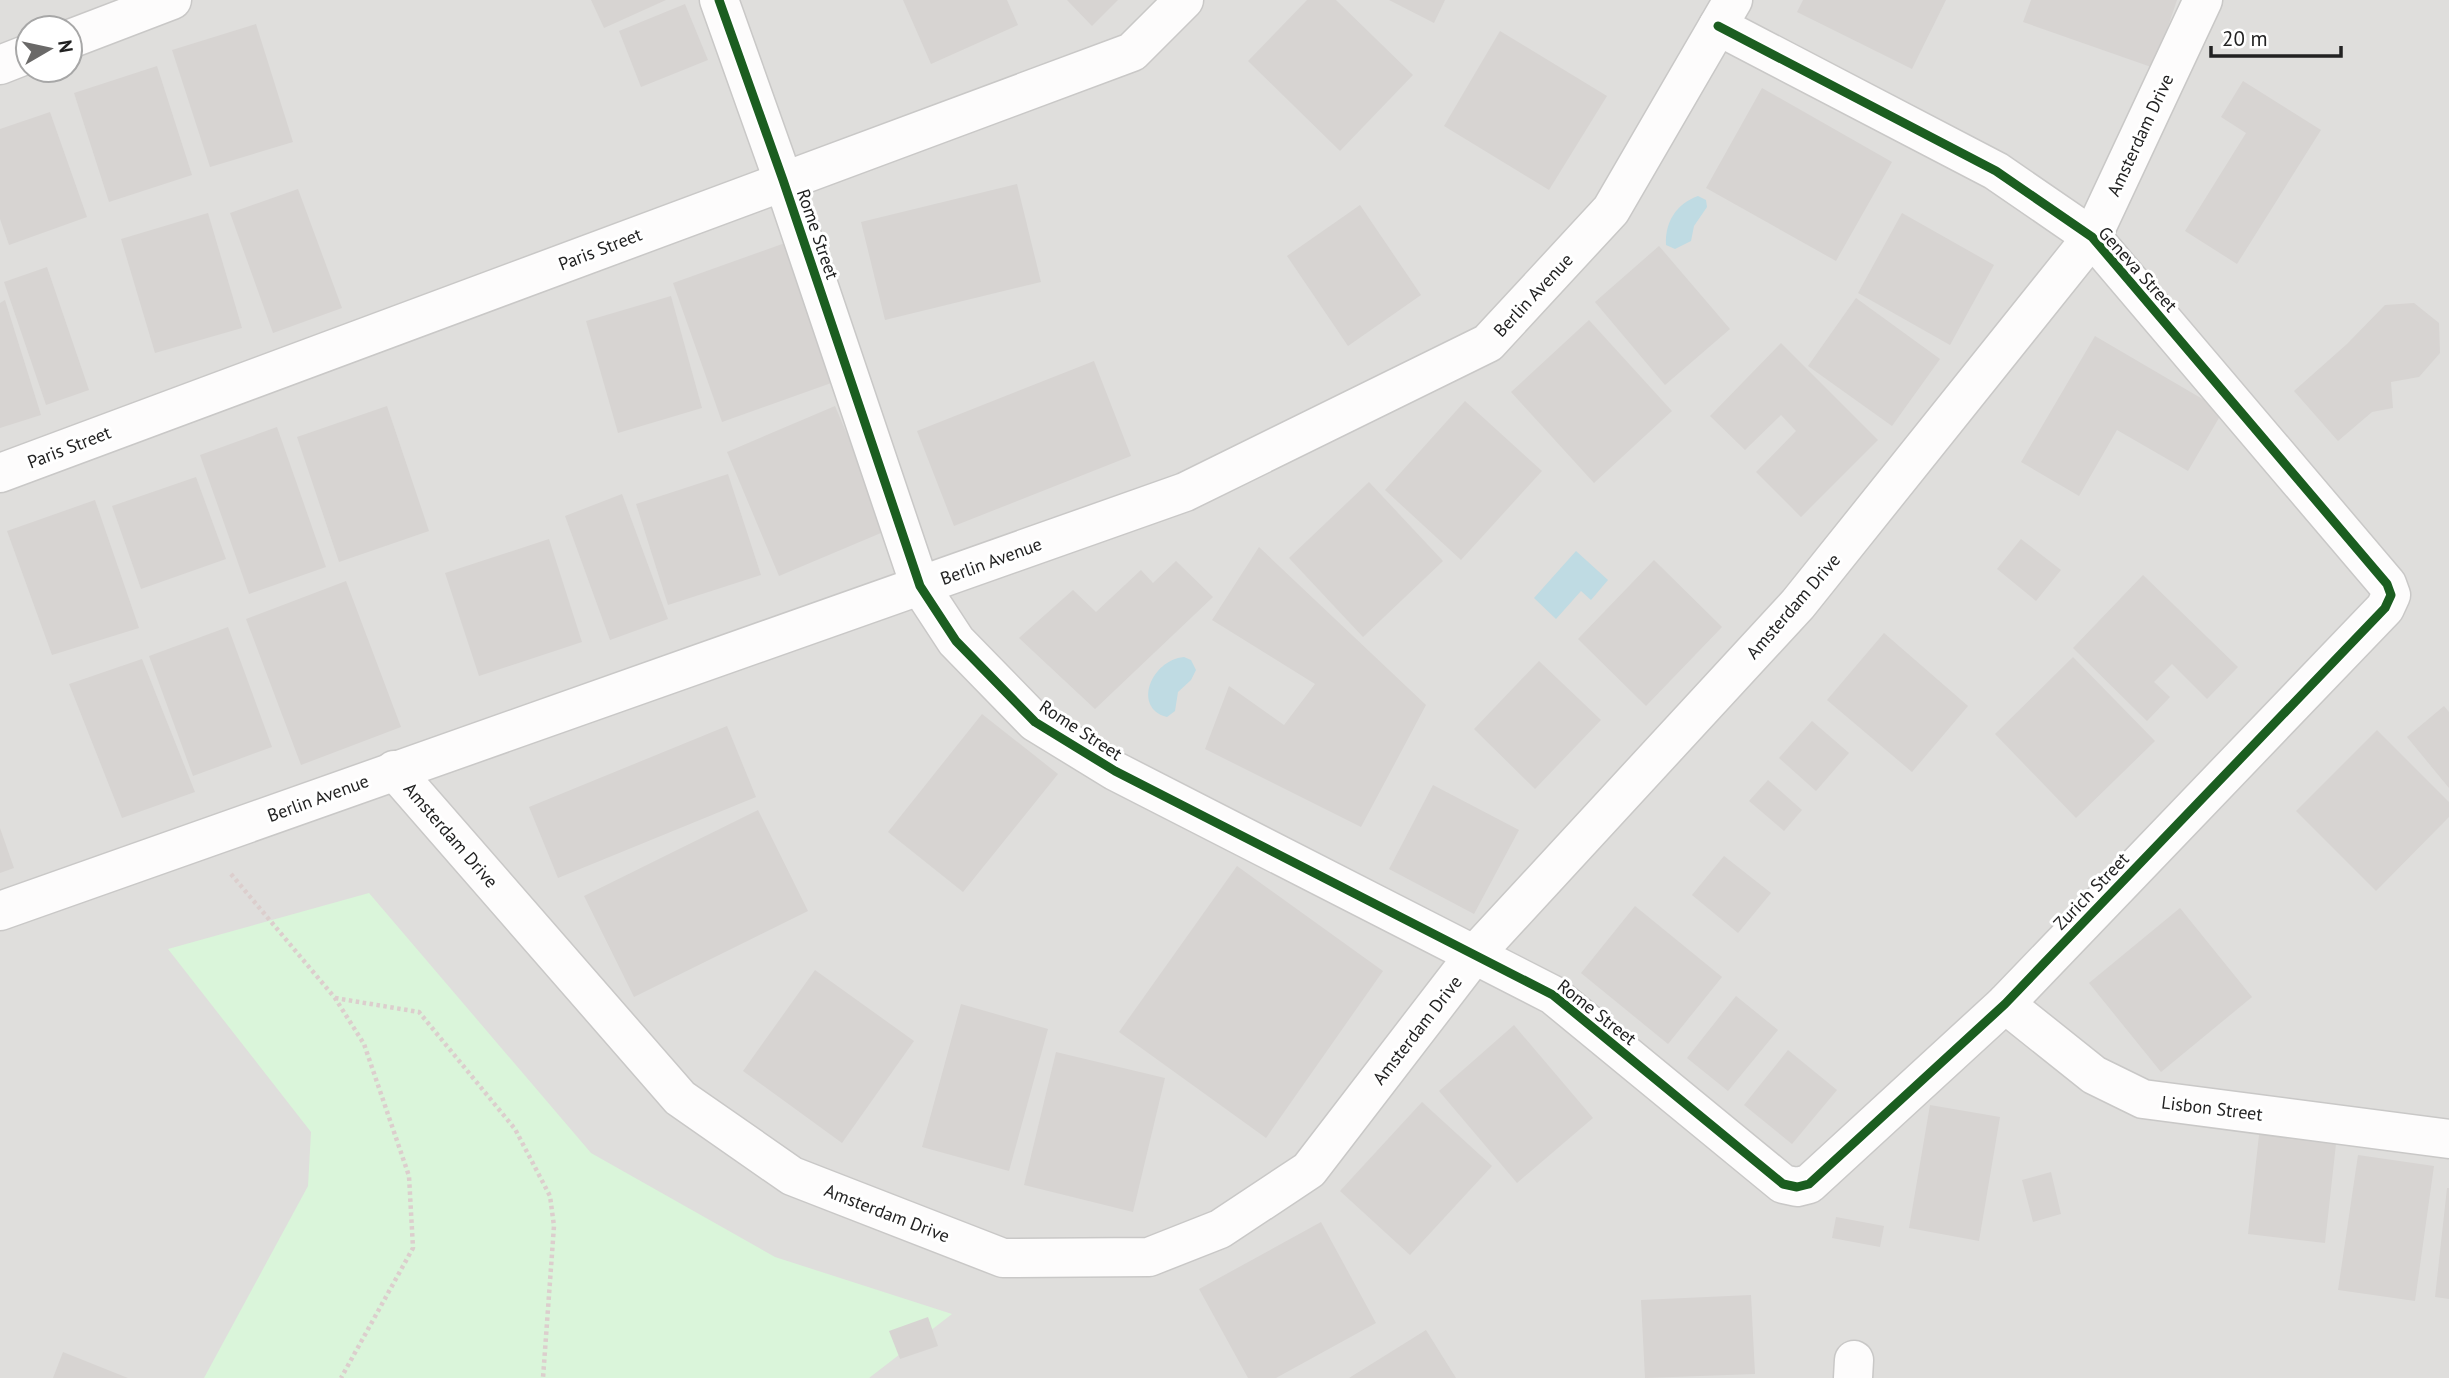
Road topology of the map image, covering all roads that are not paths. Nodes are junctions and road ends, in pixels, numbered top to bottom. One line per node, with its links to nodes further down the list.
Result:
1 (172, 0): 6 (street)
2 (719, 0): 7 (street, Rome Street)
3 (1184, 0): 7 (street, Paris Street)
4 (2203, 0): 8 (street, Amsterdam Drive)
5 (1725, 13): 8 (street, Geneva Street); 11 (street, Berlin Avenue)
6 (84, 33)
7 (783, 180): 9 (street, Paris Street); 11 (street, Rome Street)
8 (2092, 237): 10 (street, Geneva Street); 14 (street, Amsterdam Drive)
9 (0, 473)
10 (2387, 584): 15 (street, Zurich Street)
11 (920, 586): 12 (street, Berlin Avenue); 14 (street, Rome Street)
12 (394, 770): 13 (street, Berlin Avenue); 14 (street, Amsterdam Drive)
13 (0, 911)
14 (1475, 954): 17 (street, Rome Street)
15 (2005, 1004): 16 (street, Lisbon Street); 17 (street, Zurich Street)
16 (2449, 1139)
17 (1783, 1185)

